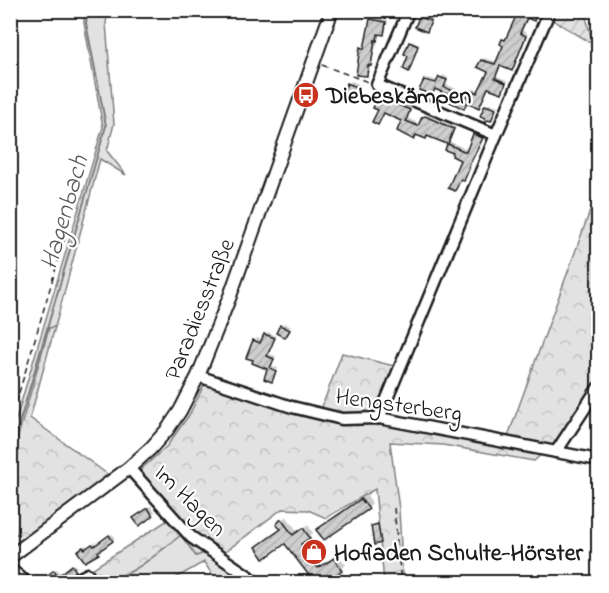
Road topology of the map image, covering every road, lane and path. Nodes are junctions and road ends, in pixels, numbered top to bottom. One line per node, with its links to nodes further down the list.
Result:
1 (332, 10): 4 (main road, Paradiesstraße)
2 (409, 10): 5 (street)
3 (550, 10): 6 (street)
4 (312, 61): 5 (path); 8 (main road, Paradiesstraße)
5 (377, 85): 6 (street)
6 (496, 135): 10 (street)
7 (67, 231): 11 (path)
8 (198, 376): 10 (street, Hengsterberg); 14 (main road, Paradiesstraße)
9 (598, 388): 12 (street)
10 (379, 418): 12 (street, Hengsterberg)
11 (10, 423)
12 (556, 452): 13 (street, Hengsterberg)
13 (598, 460)
14 (129, 468): 16 (main road, Paradiesstraße); 21 (street, Im Hagen)
15 (394, 508): 22 (path)
16 (10, 557)
17 (10, 569): 19 (street)
18 (88, 574): 20 (street)
19 (26, 582)
20 (72, 582)
21 (248, 582)
22 (401, 582)

